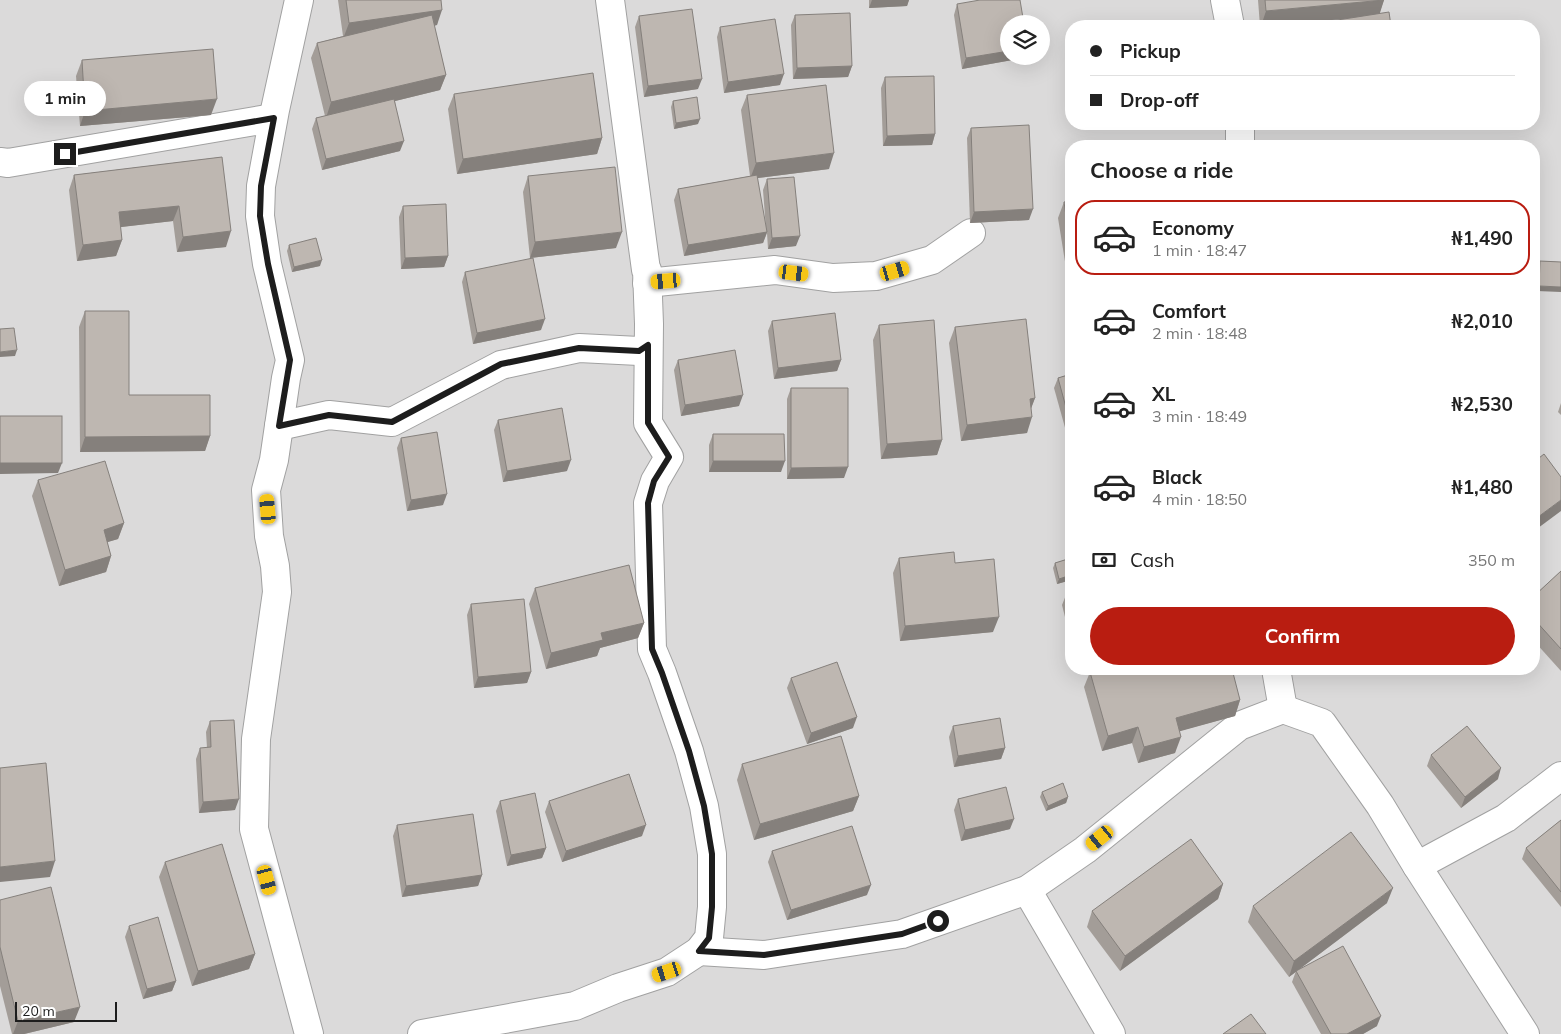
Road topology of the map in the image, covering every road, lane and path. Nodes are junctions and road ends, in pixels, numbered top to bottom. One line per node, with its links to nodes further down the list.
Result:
1 (299, 0): 5 (street)
2 (610, 0): 8 (street)
3 (1225, 0): 4 (street)
4 (1229, 20)
5 (274, 118): 6 (street); 10 (street)
6 (0, 162)
7 (971, 233): 8 (street)
8 (647, 283): 9 (street)
9 (648, 345): 10 (street); 16 (street)
10 (279, 426): 17 (street)
11 (1277, 675): 12 (street)
12 (1283, 709): 14 (street); 15 (street)
13 (1561, 776): 14 (street)
14 (1417, 866): 20 (street)
15 (1027, 890): 16 (street); 19 (street)
16 (699, 951): 18 (street)
17 (306, 1032)
18 (422, 1034)
19 (1111, 1034)
20 (1525, 1034)

